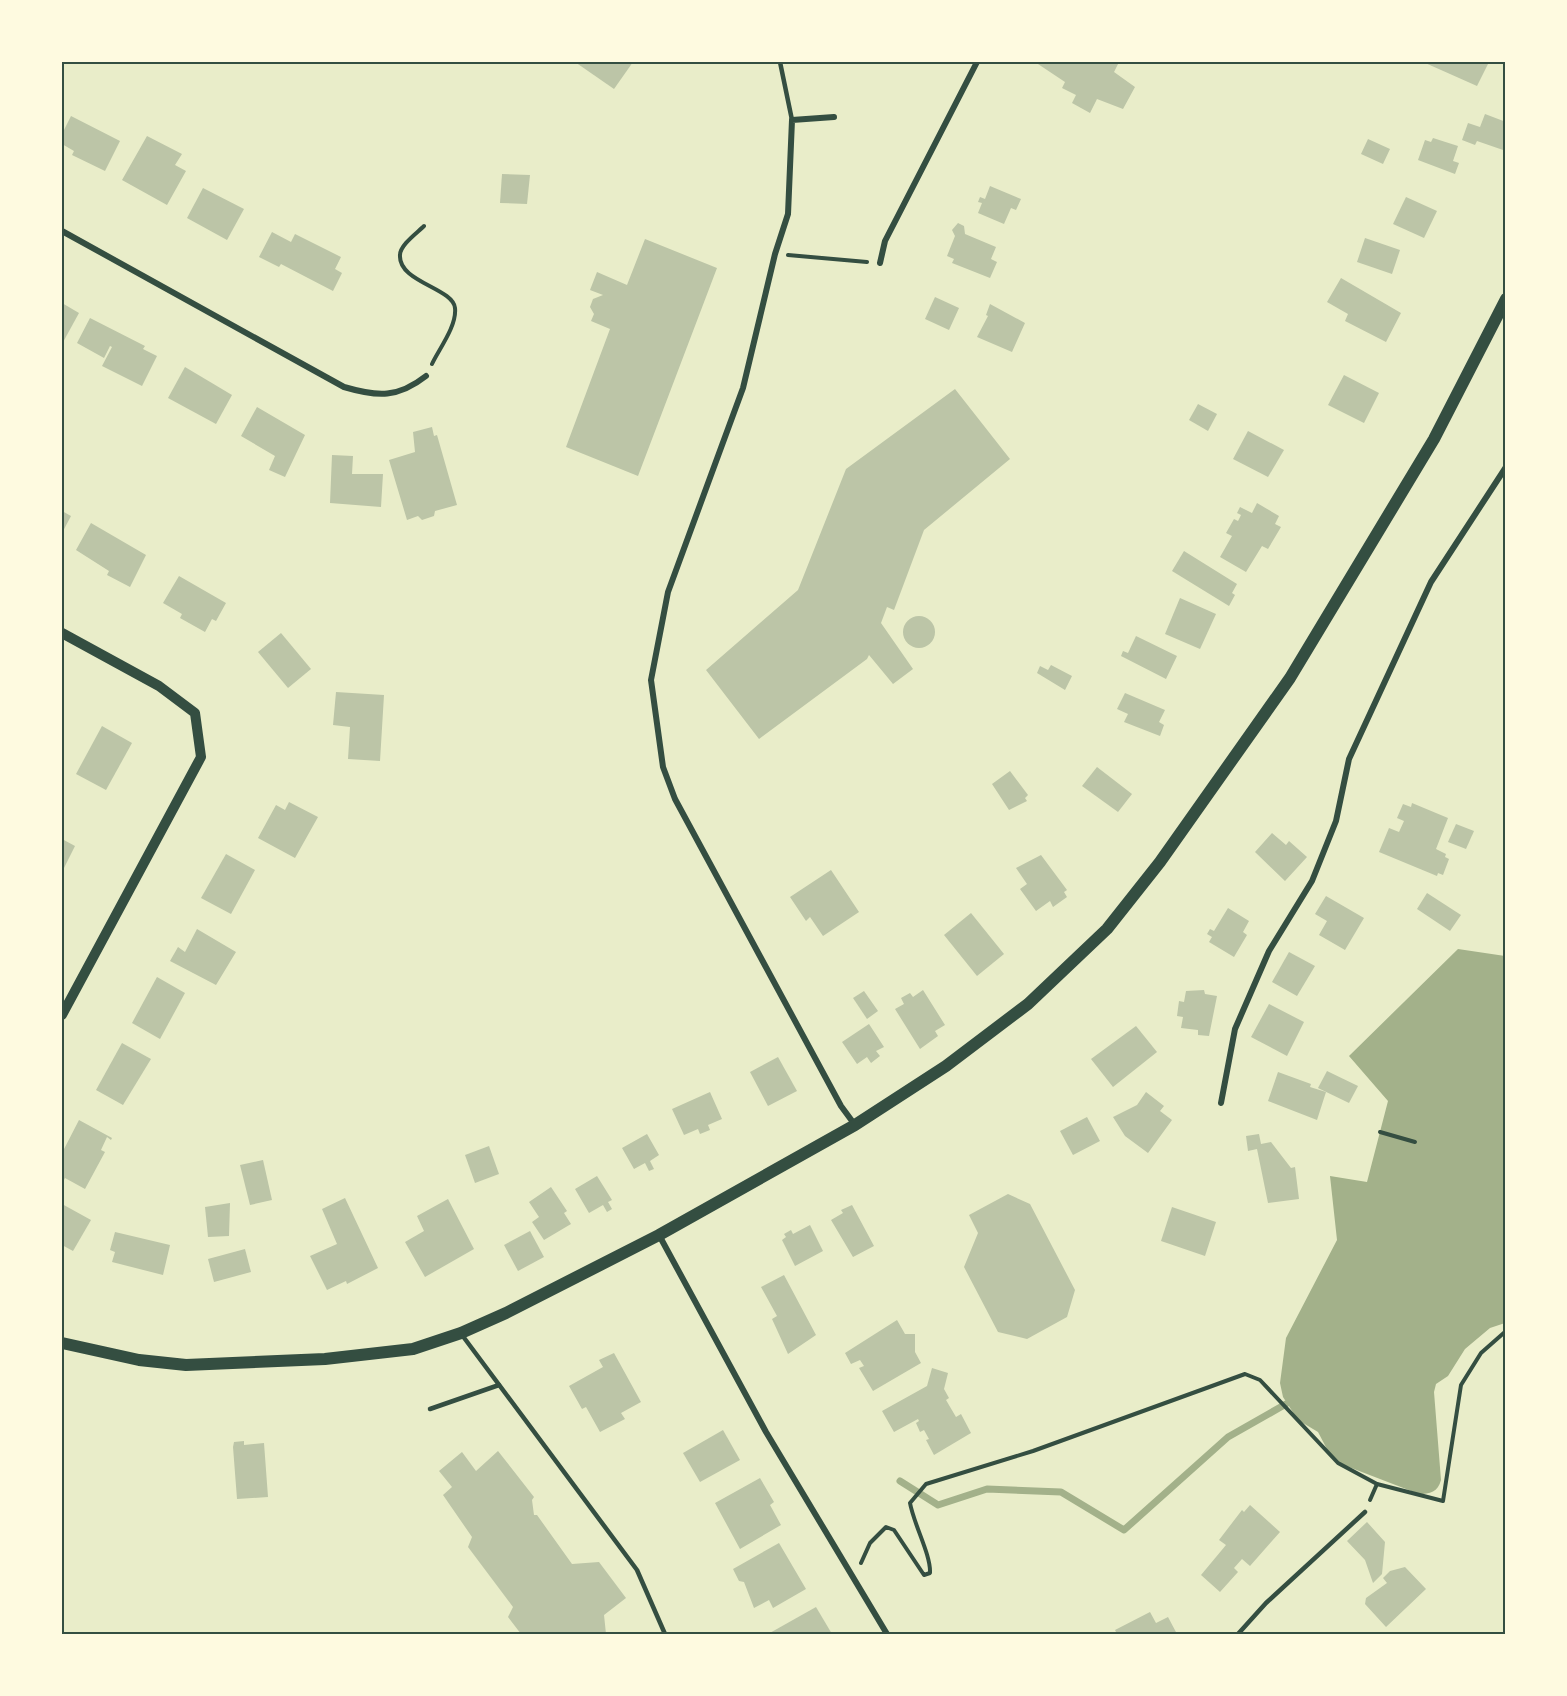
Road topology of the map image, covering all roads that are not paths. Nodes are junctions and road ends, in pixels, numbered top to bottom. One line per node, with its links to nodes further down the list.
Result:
1 (780, 62): 4 (lane)
2 (977, 62): 6 (street)
3 (834, 117): 4 (street)
4 (792, 120): 13 (street)
5 (62, 231): 8 (street)
6 (880, 263)
7 (1506, 299): 13 (main road)
8 (426, 376)
9 (1506, 467): 12 (street)
10 (62, 633): 11 (street)
11 (62, 1016)
12 (1221, 1103)
13 (855, 1125): 14 (main road)
14 (659, 1235): 15 (main road); 21 (street)
15 (460, 1333): 16 (main road); 17 (lane)
16 (62, 1343)
17 (499, 1385): 18 (lane); 20 (lane)
18 (430, 1410)
19 (1365, 1512): 22 (lane)
20 (665, 1635)
21 (887, 1635)
22 (1238, 1635)

